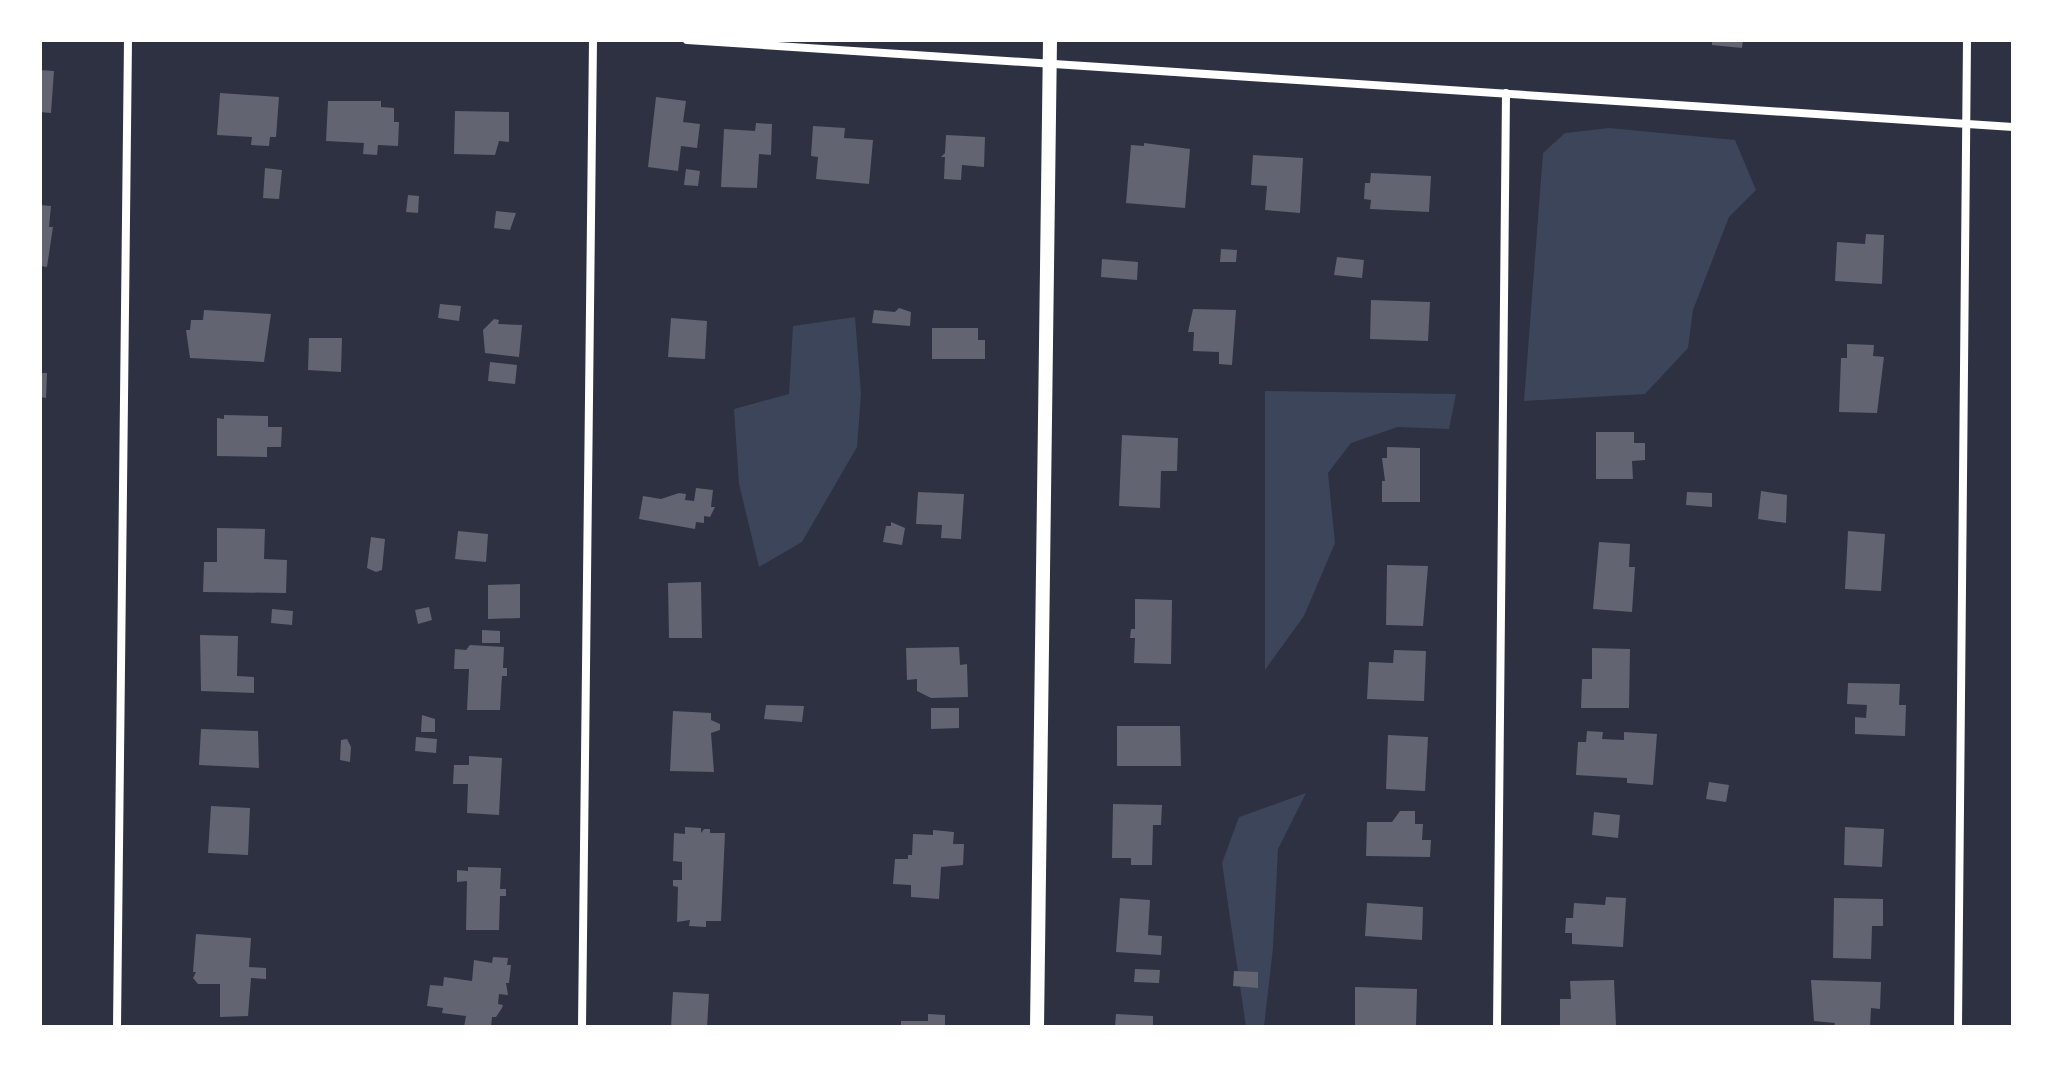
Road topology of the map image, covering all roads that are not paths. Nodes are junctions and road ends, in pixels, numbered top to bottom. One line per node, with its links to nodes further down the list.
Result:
1 (128, 40): 10 (street)
2 (593, 40): 11 (street)
3 (687, 40): 6 (street)
4 (1050, 40): 6 (street)
5 (1967, 40): 8 (street)
6 (1050, 64): 7 (street); 12 (street)
7 (1506, 93): 8 (street); 13 (street)
8 (1965, 123): 9 (street); 14 (street)
9 (2013, 127)
10 (117, 1027)
11 (582, 1027)
12 (1037, 1027)
13 (1497, 1027)
14 (1958, 1027)

